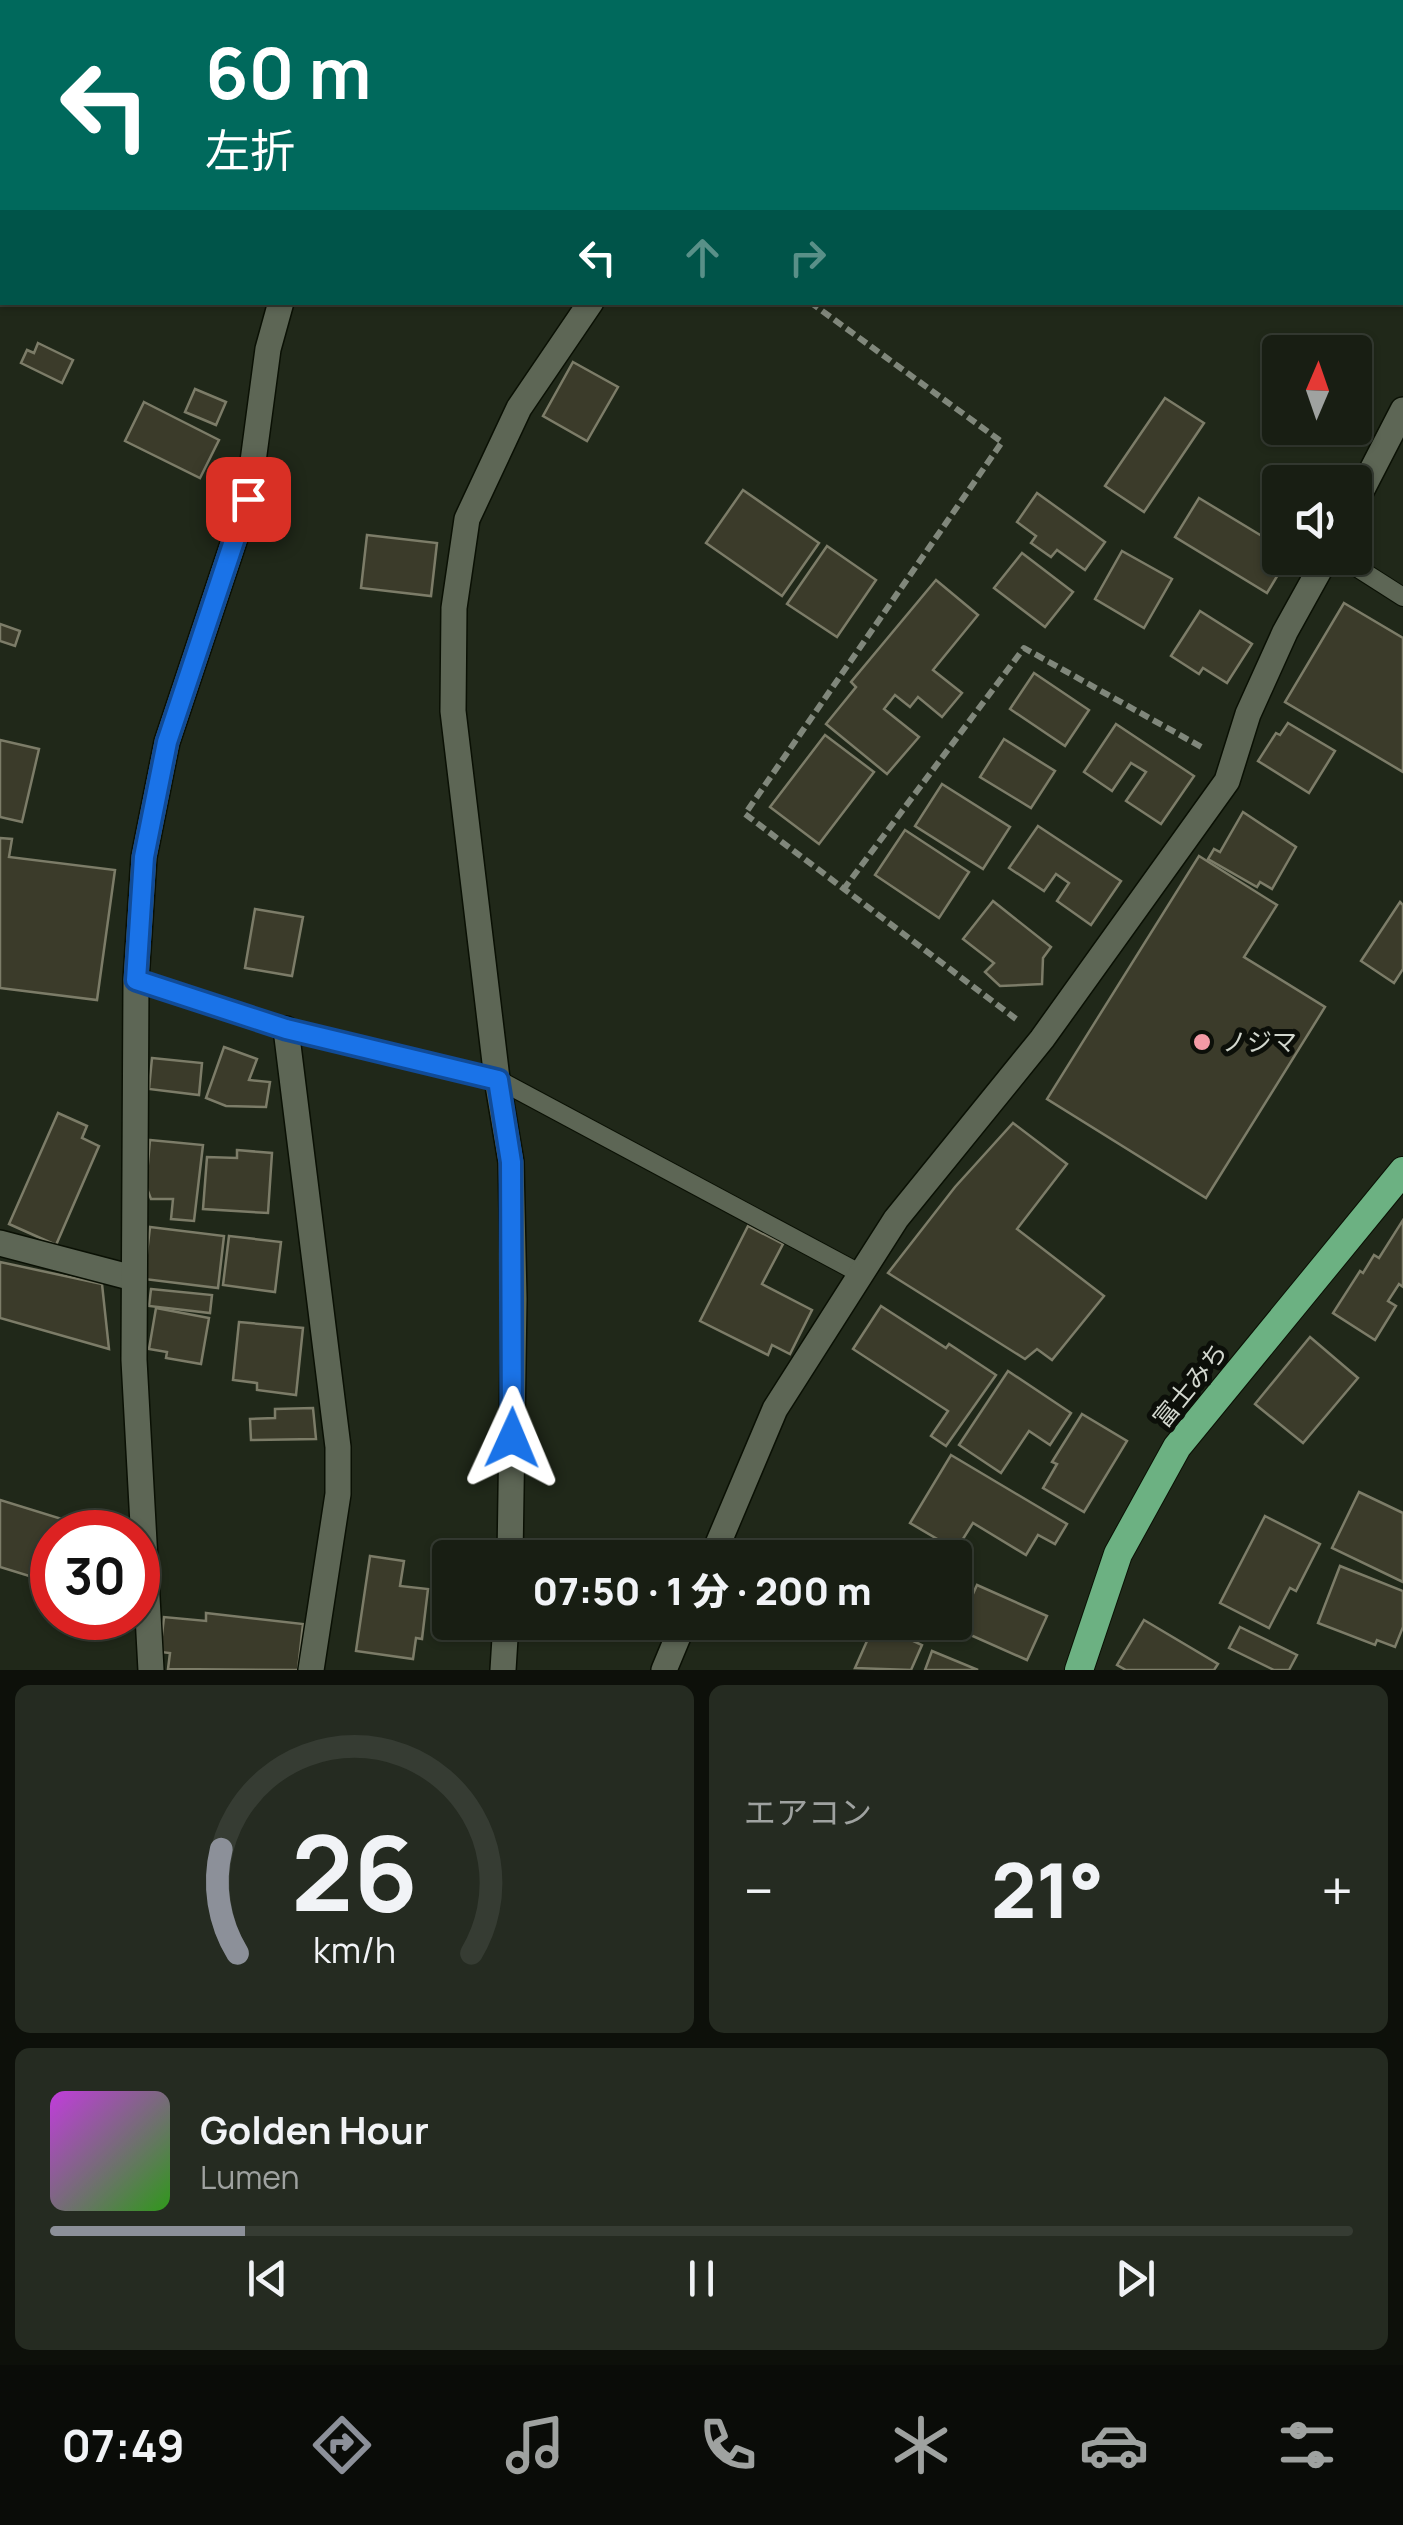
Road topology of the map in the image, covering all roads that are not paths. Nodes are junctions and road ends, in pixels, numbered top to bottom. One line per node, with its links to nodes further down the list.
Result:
1 (281, 305): 8 (street)
2 (589, 305): 10 (street)
3 (1403, 410): 4 (street)
4 (1372, 469)
5 (1317, 575): 13 (street)
6 (1369, 575): 7 (lane)
7 (1403, 596)
8 (136, 980): 9 (lane); 14 (street)
9 (286, 1029): 10 (lane); 20 (street)
10 (498, 1080): 13 (lane); 15 (street)
11 (1403, 1171): 23 (highway, 富士みち)
12 (0, 1243): 14 (street)
13 (860, 1274): 16 (street)
14 (134, 1278): 19 (street)
15 (510, 1540)
16 (720, 1540)
17 (505, 1640): 21 (street)
18 (676, 1640): 22 (street)
19 (151, 1670)
20 (311, 1670)
21 (503, 1670)
22 (664, 1670)
23 (1079, 1670)

